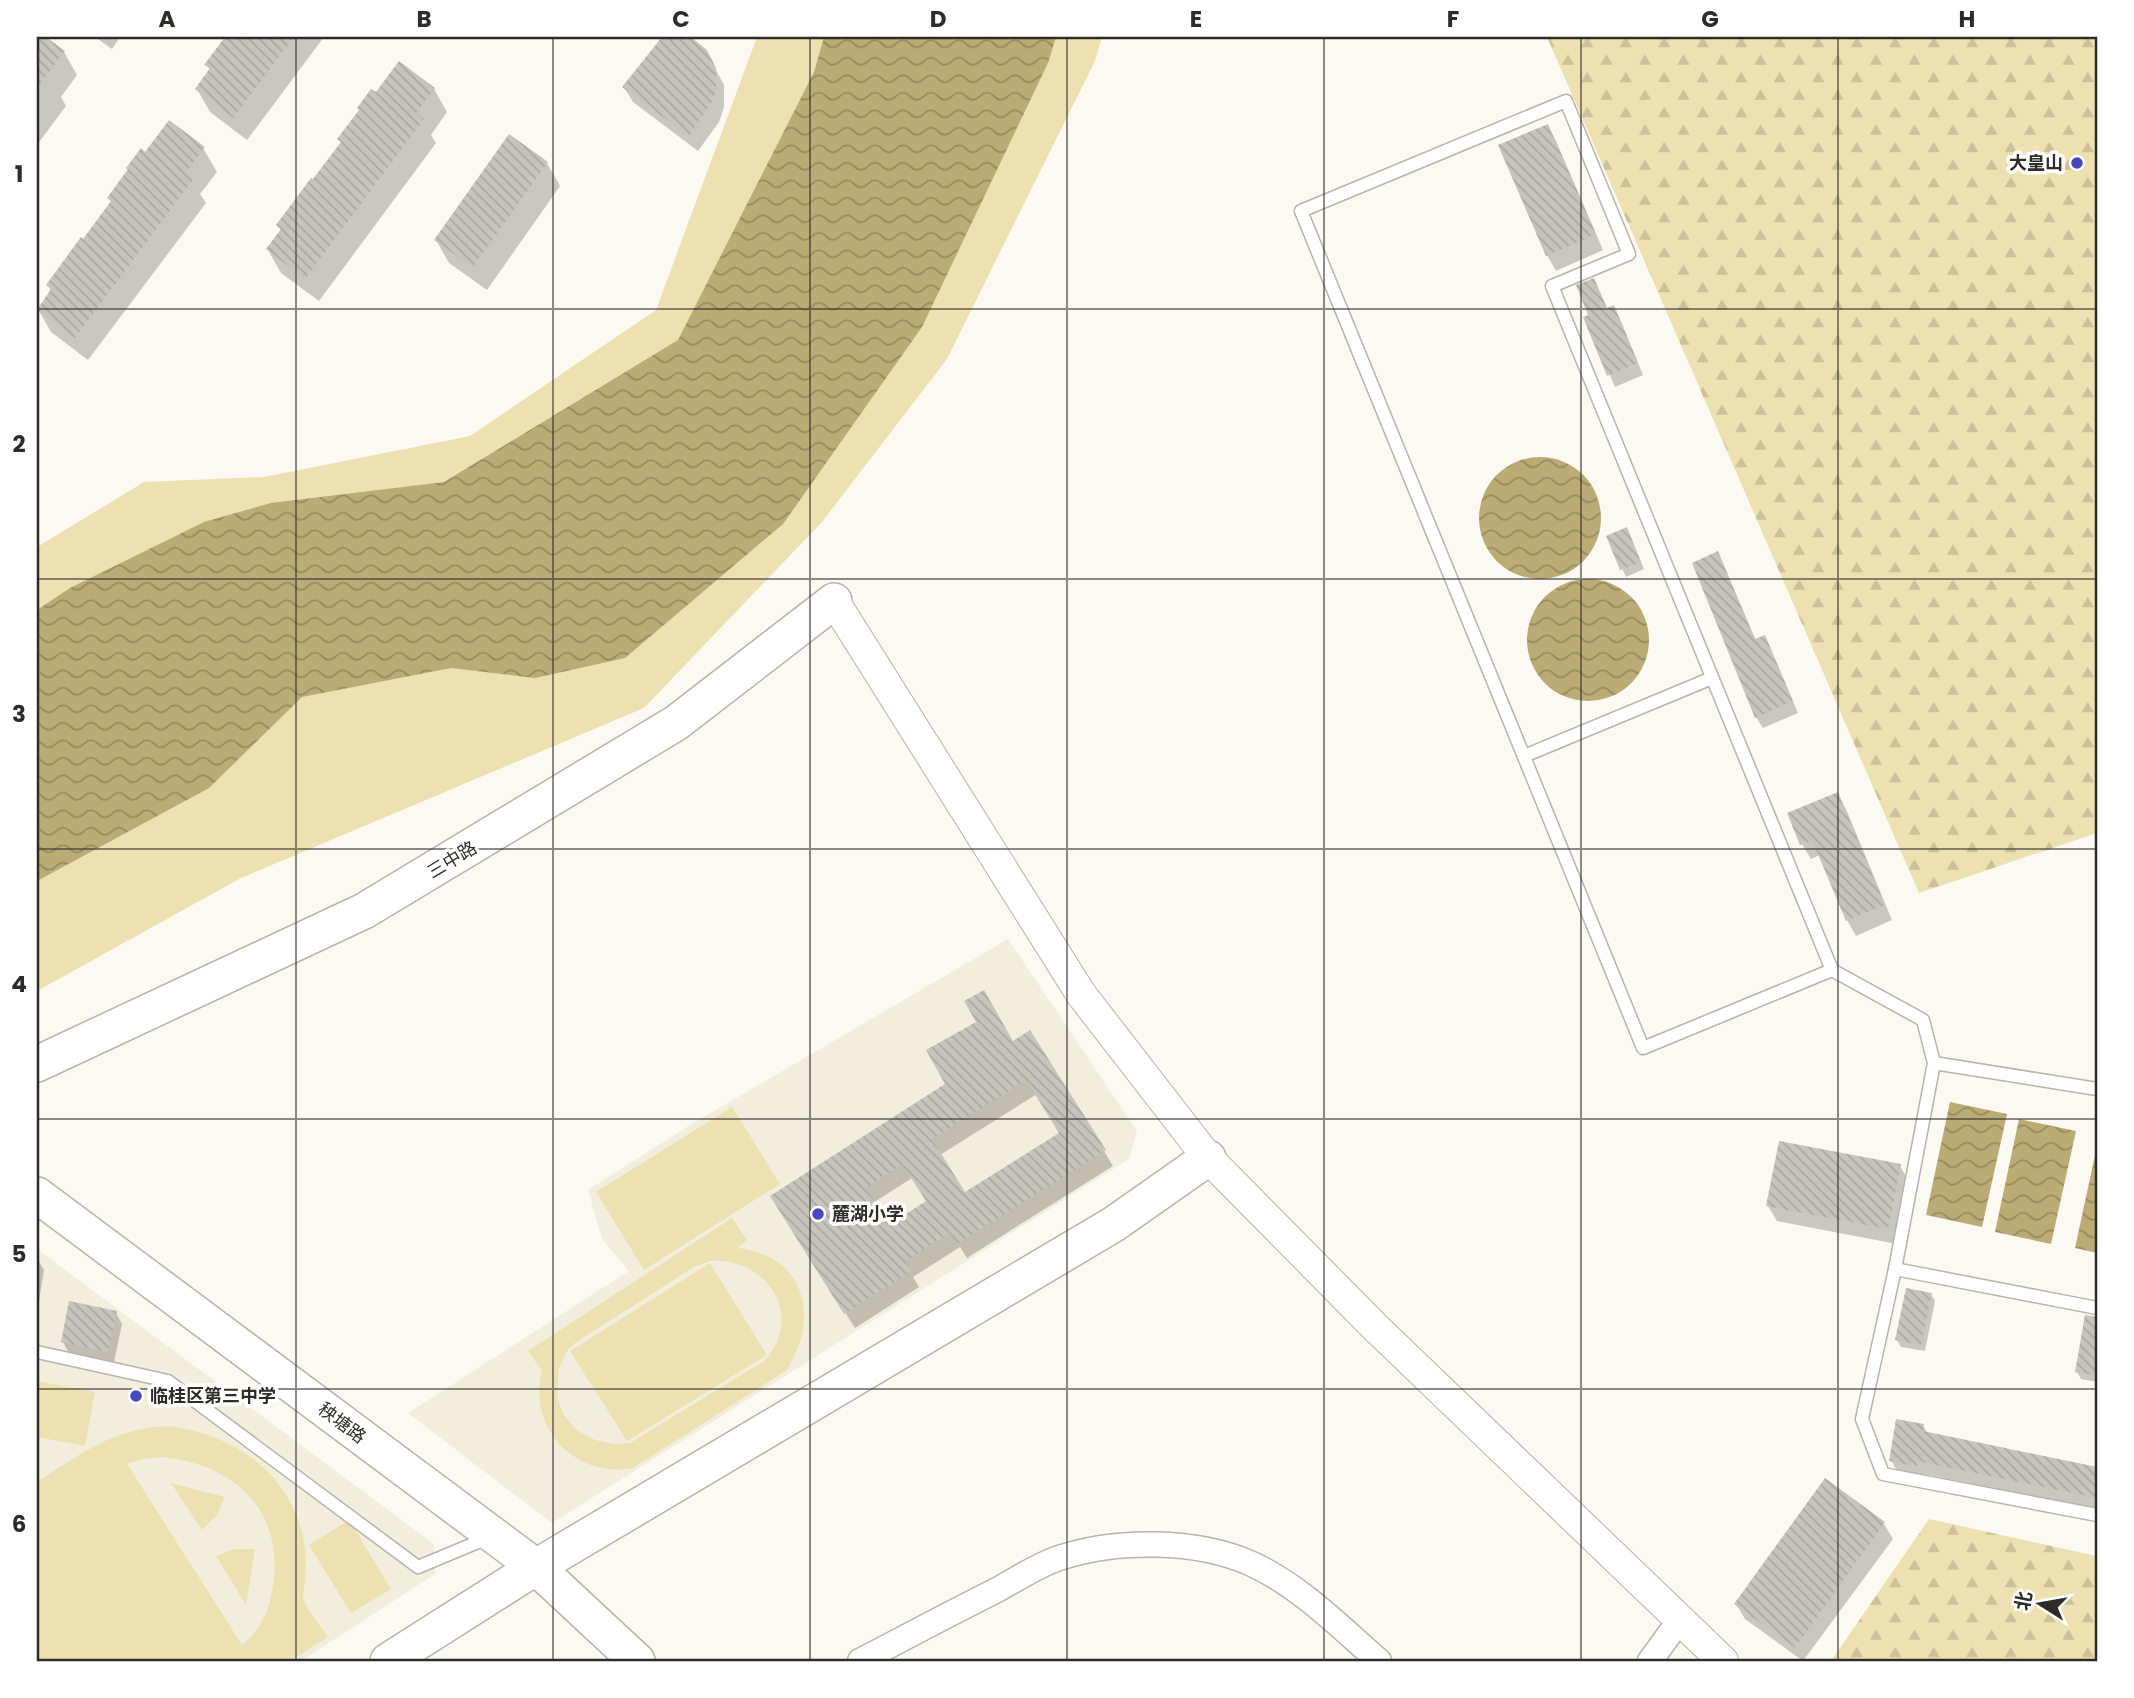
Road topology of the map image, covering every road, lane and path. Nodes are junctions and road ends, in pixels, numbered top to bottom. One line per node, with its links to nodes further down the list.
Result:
1 (834, 601): 6 (main road, 三中路); 8 (street)
2 (1712, 678): 3 (lane); 3 (lane); 4 (lane)
3 (1524, 756): 4 (lane)
4 (1832, 970): 5 (lane)
5 (1934, 1063): 7 (lane); 10 (lane)
6 (37, 1064)
7 (2097, 1089)
8 (1208, 1158): 15 (main road); 16 (street)
9 (37, 1195): 14 (main road, 秧塘路)
10 (1895, 1269): 11 (lane); 13 (lane)
11 (2097, 1308)
12 (37, 1352): 14 (lane)
13 (2097, 1515)
14 (493, 1535): 15 (main road, 秧塘路)
15 (536, 1567): 17 (main road); 18 (main road, 秧塘路)
16 (1679, 1621): 21 (street); 22 (street)
17 (388, 1661)
18 (638, 1661)
19 (860, 1661): 20 (street)
20 (1379, 1661)
21 (1650, 1661)
22 (1723, 1661)

